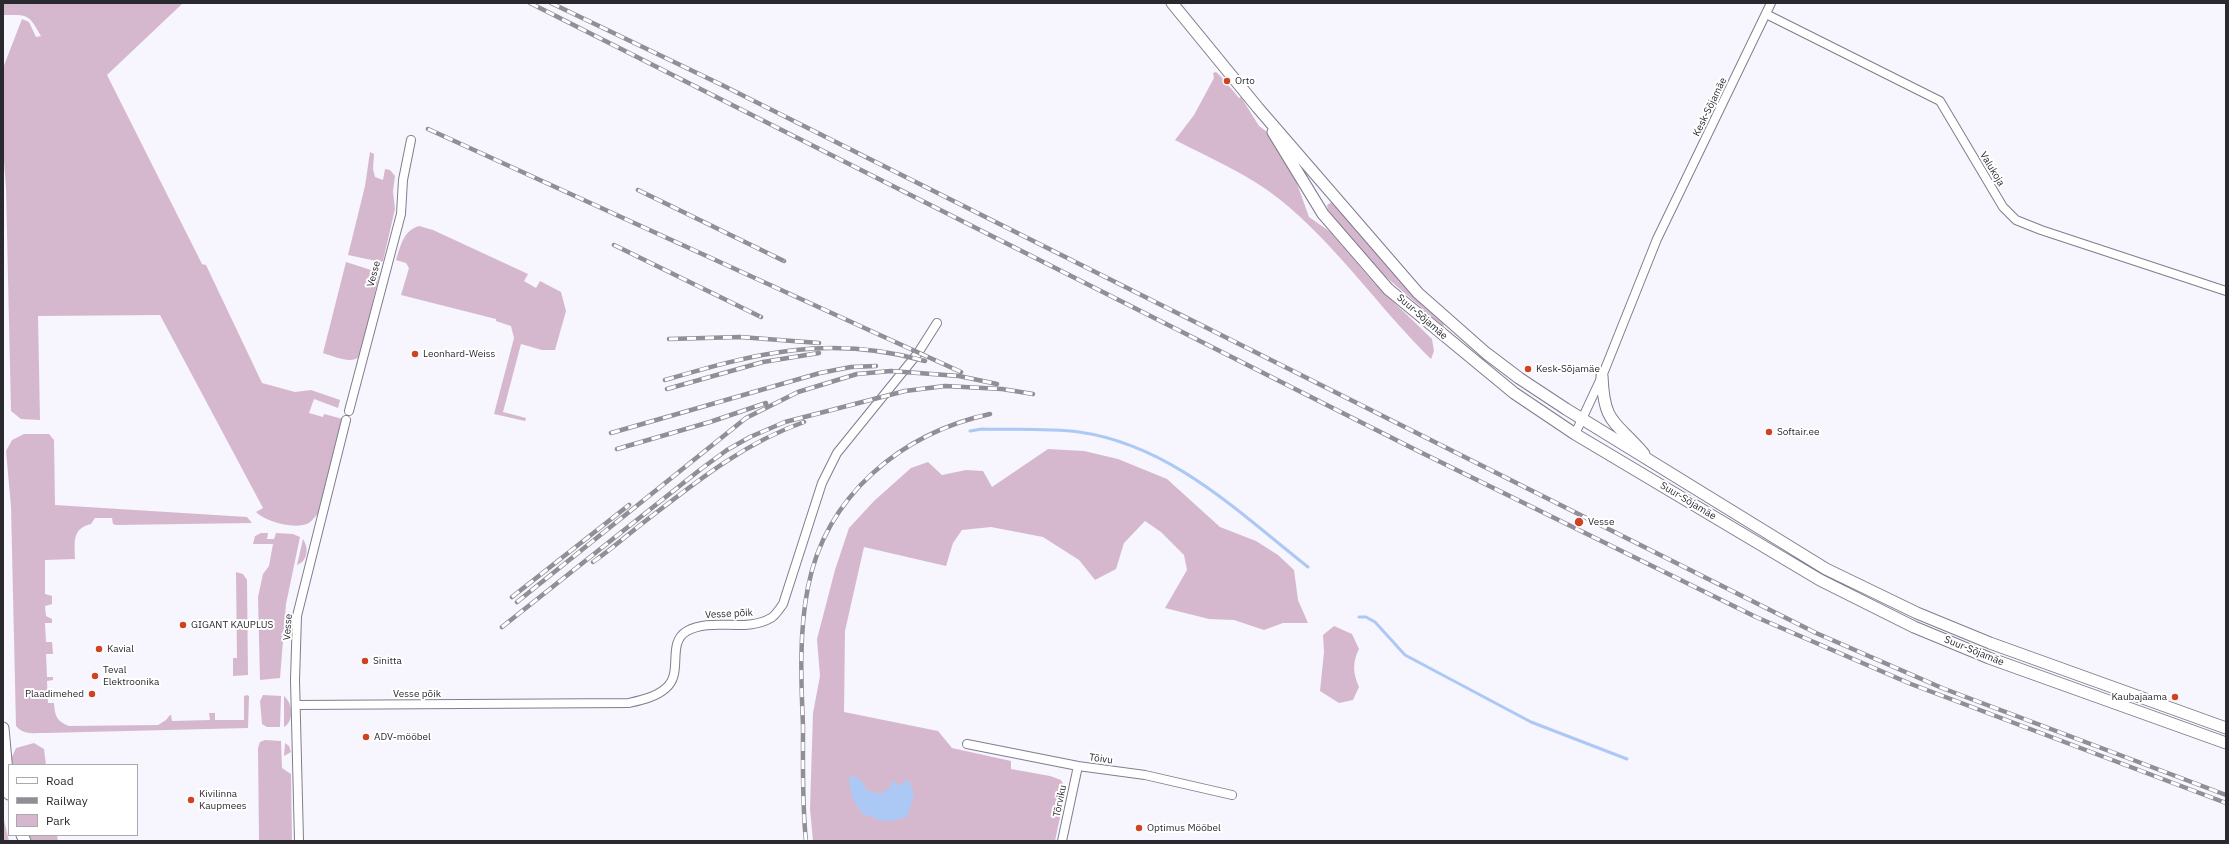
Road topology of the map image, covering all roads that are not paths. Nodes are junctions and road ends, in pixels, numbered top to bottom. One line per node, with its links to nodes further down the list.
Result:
1 (1172, 3): 4 (main road, Suur-Sõjamäe)
2 (1771, 3): 3 (street, Kesk-Sõjamäe)
3 (1766, 14): 8 (street, Valukoja); 10 (street, Kesk-Sõjamäe)
4 (1258, 108): 6 (main road, Suur-Sõjamäe); 7 (main road, Suur-Sõjamäe)
5 (411, 140): 11 (street, Vesse)
6 (1329, 188): 7 (main road); 12 (main road, Suur-Sõjamäe)
7 (1315, 200): 14 (main road, Suur-Sõjamäe)
8 (2226, 291)
9 (937, 323): 16 (street, Vesse põik)
10 (1602, 376): 12 (street, Kesk-Sõjamäe); 15 (main road)
11 (349, 411)
12 (1582, 419): 14 (street, Kesk-Sõjamäe); 15 (main road, Suur-Sõjamäe)
13 (346, 420): 16 (street, Vesse)
14 (1575, 434): 19 (main road, Suur-Sõjamäe)
15 (1651, 462): 18 (main road, Suur-Sõjamäe)
16 (296, 705): 24 (street, Vesse)
17 (3, 728): 22 (main road)
18 (2226, 728)
19 (2226, 743)
20 (967, 744): 21 (street, Tõivu)
21 (1078, 766): 23 (street, Tõivu); 25 (street, Tõrviku)
22 (8, 783)
23 (1232, 795)
24 (300, 841)
25 (1062, 841)

